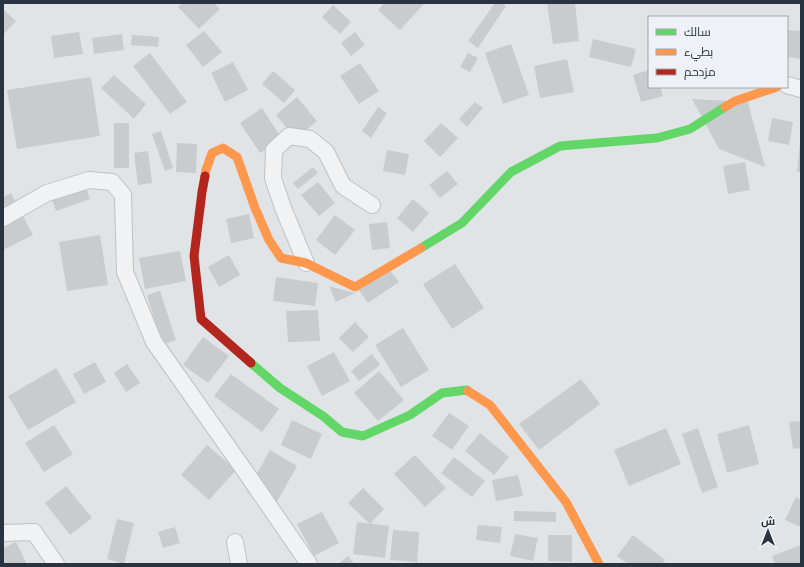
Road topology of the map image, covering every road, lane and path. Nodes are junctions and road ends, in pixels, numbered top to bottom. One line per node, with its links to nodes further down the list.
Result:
1 (788, 85): 3 (street)
2 (774, 88): 6 (street)
3 (801, 89)
4 (372, 205): 6 (street)
5 (3, 218): 11 (street)
6 (306, 263): 12 (street)
7 (3, 533): 9 (street)
8 (235, 542): 10 (street)
9 (56, 564)
10 (239, 564)
11 (309, 564)
12 (599, 564)

